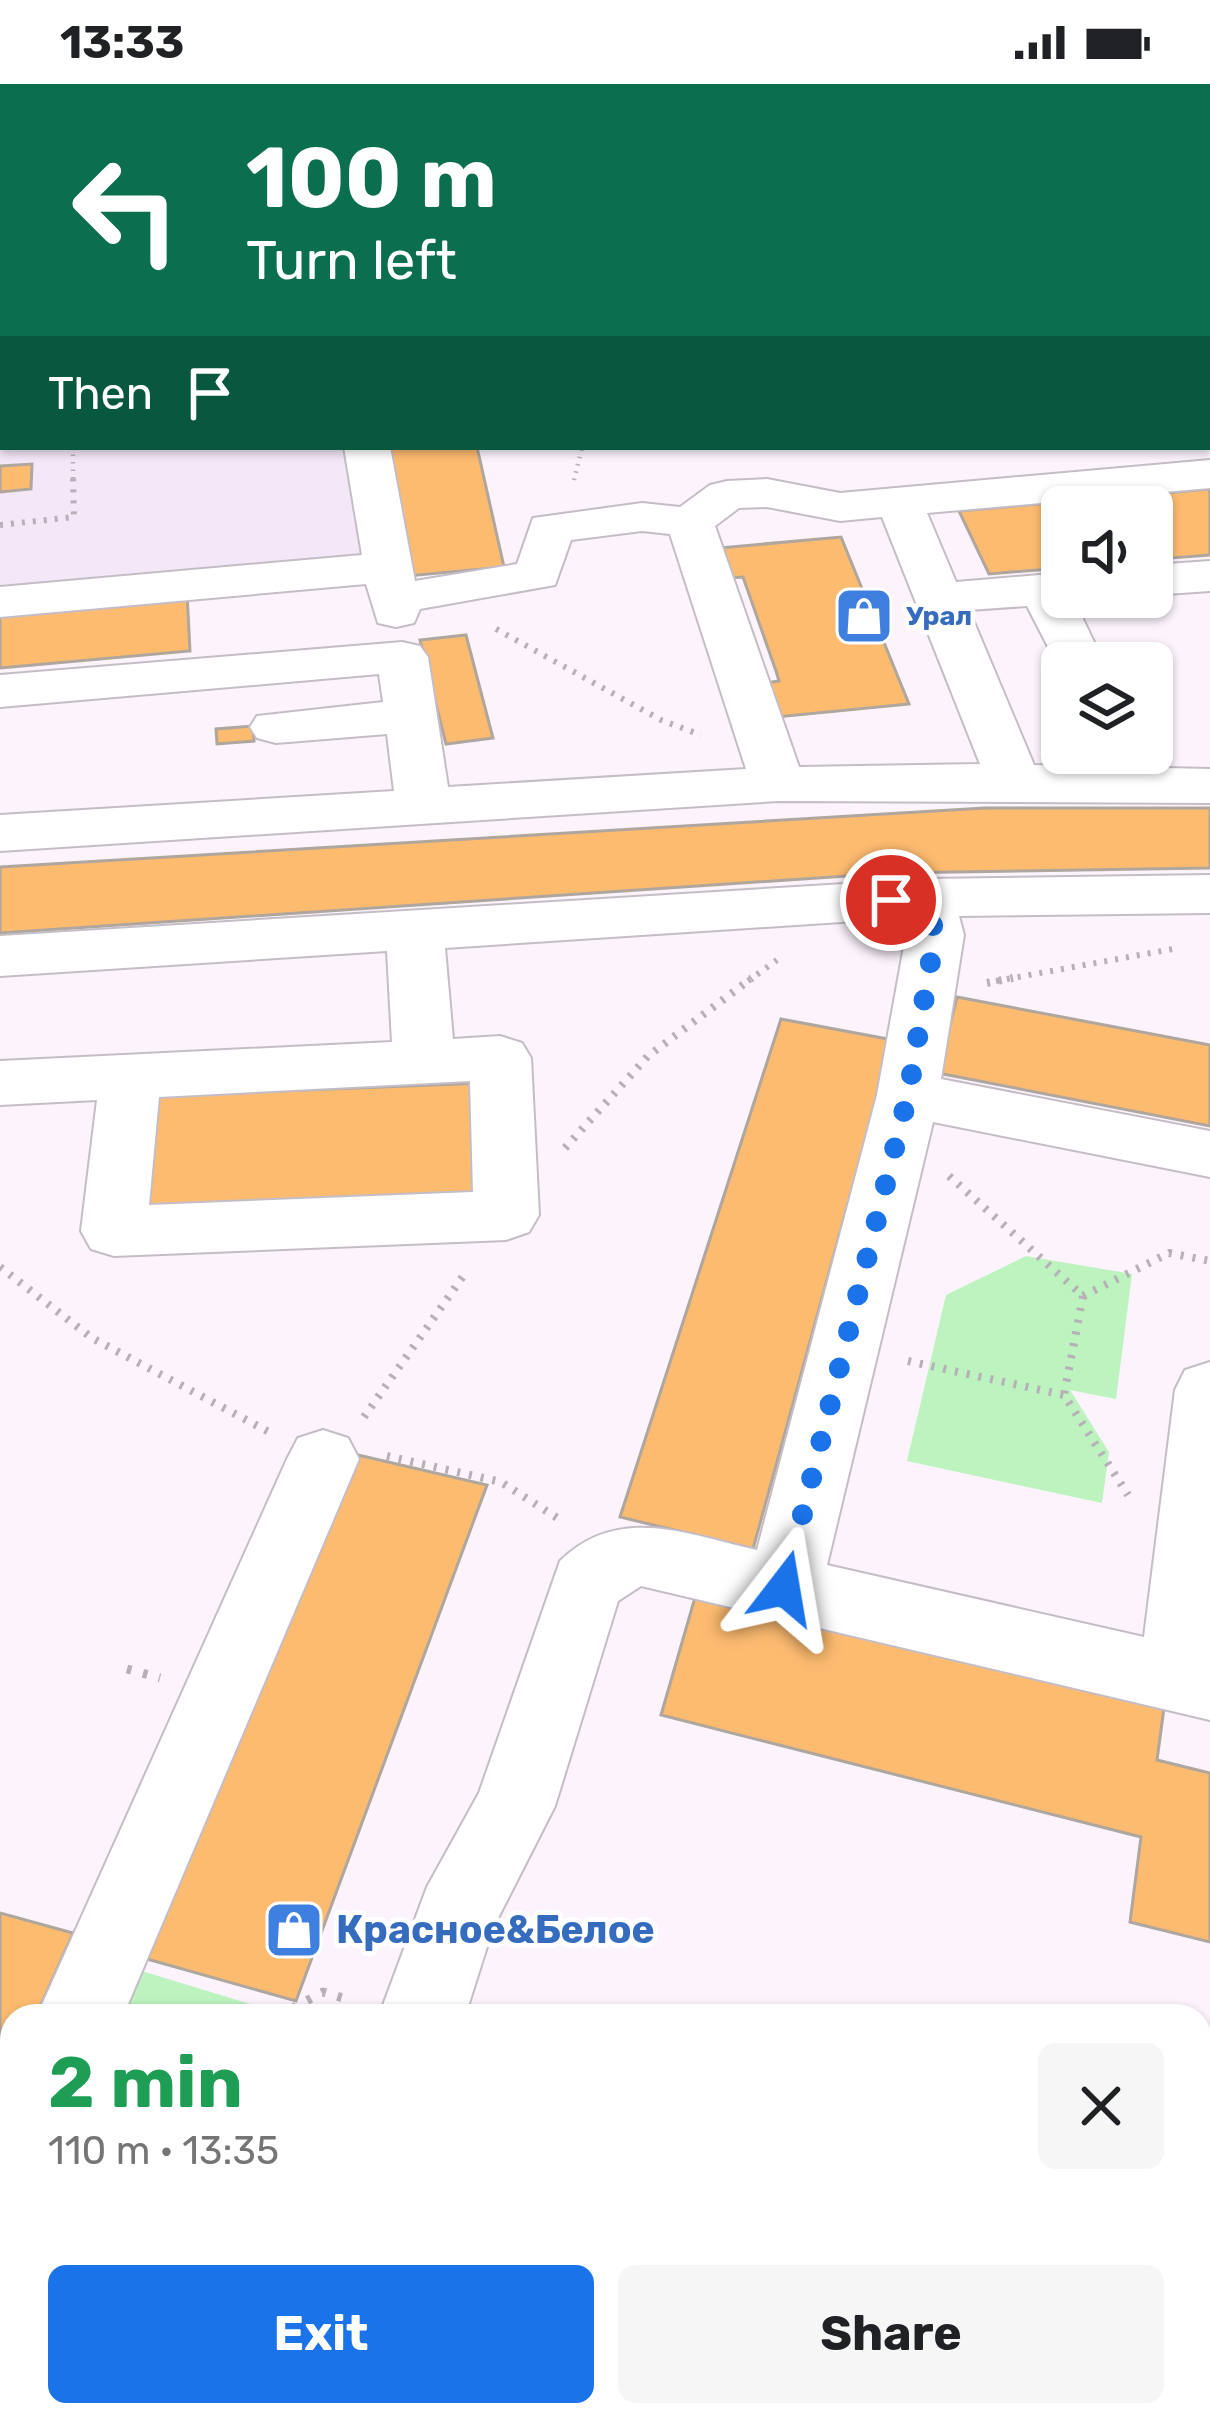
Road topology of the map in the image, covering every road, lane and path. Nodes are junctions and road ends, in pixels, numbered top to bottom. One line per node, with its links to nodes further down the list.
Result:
1 (73, 450): 8 (path)
2 (369, 450): 11 (street)
3 (710, 450): 7 (street)
4 (1182, 466): 5 (street)
5 (1036, 467): 6 (street)
6 (899, 502): 7 (street); 13 (street)
7 (708, 509): 11 (street); 22 (street)
8 (0, 525)
9 (1210, 575): 10 (street)
10 (1173, 578)
11 (392, 583): 14 (street); 16 (street)
12 (1041, 590): 13 (street)
13 (939, 598): 21 (street)
14 (0, 602)
15 (477, 618): 20 (path)
16 (402, 657): 17 (street); 18 (street)
17 (0, 691)
18 (411, 716): 19 (street); 24 (street)
19 (276, 727)
20 (702, 736)
21 (1014, 781): 22 (street); 23 (street)
22 (778, 784): 24 (street)
23 (1210, 786)
24 (424, 808): 25 (street)
25 (0, 833)
26 (1210, 893): 27 (street)
27 (926, 898): 28 (street); 36 (street)
28 (856, 902): 29 (street); 39 (path)
29 (415, 932): 31 (street); 33 (street)
30 (1187, 946): 32 (path)
31 (0, 956)
32 (982, 984)
33 (424, 1061): 34 (street); 39 (street)
34 (131, 1073): 35 (street); 39 (street)
35 (0, 1083)
36 (908, 1095): 37 (street); 49 (street)
37 (1210, 1154)
38 (934, 1162): 42 (path)
39 (506, 1215): 46 (path)
40 (1210, 1261): 42 (path)
41 (0, 1268): 46 (path)
42 (1082, 1296): 45 (path)
43 (908, 1361): 45 (path)
44 (1210, 1390): 50 (street)
45 (1064, 1395): 47 (path)
46 (333, 1453): 48 (path); 51 (street)
47 (1133, 1504)
48 (609, 1561): 49 (street); 52 (street)
49 (784, 1588): 50 (street)
50 (1194, 1682)
51 (85, 2004)
52 (426, 2004)

